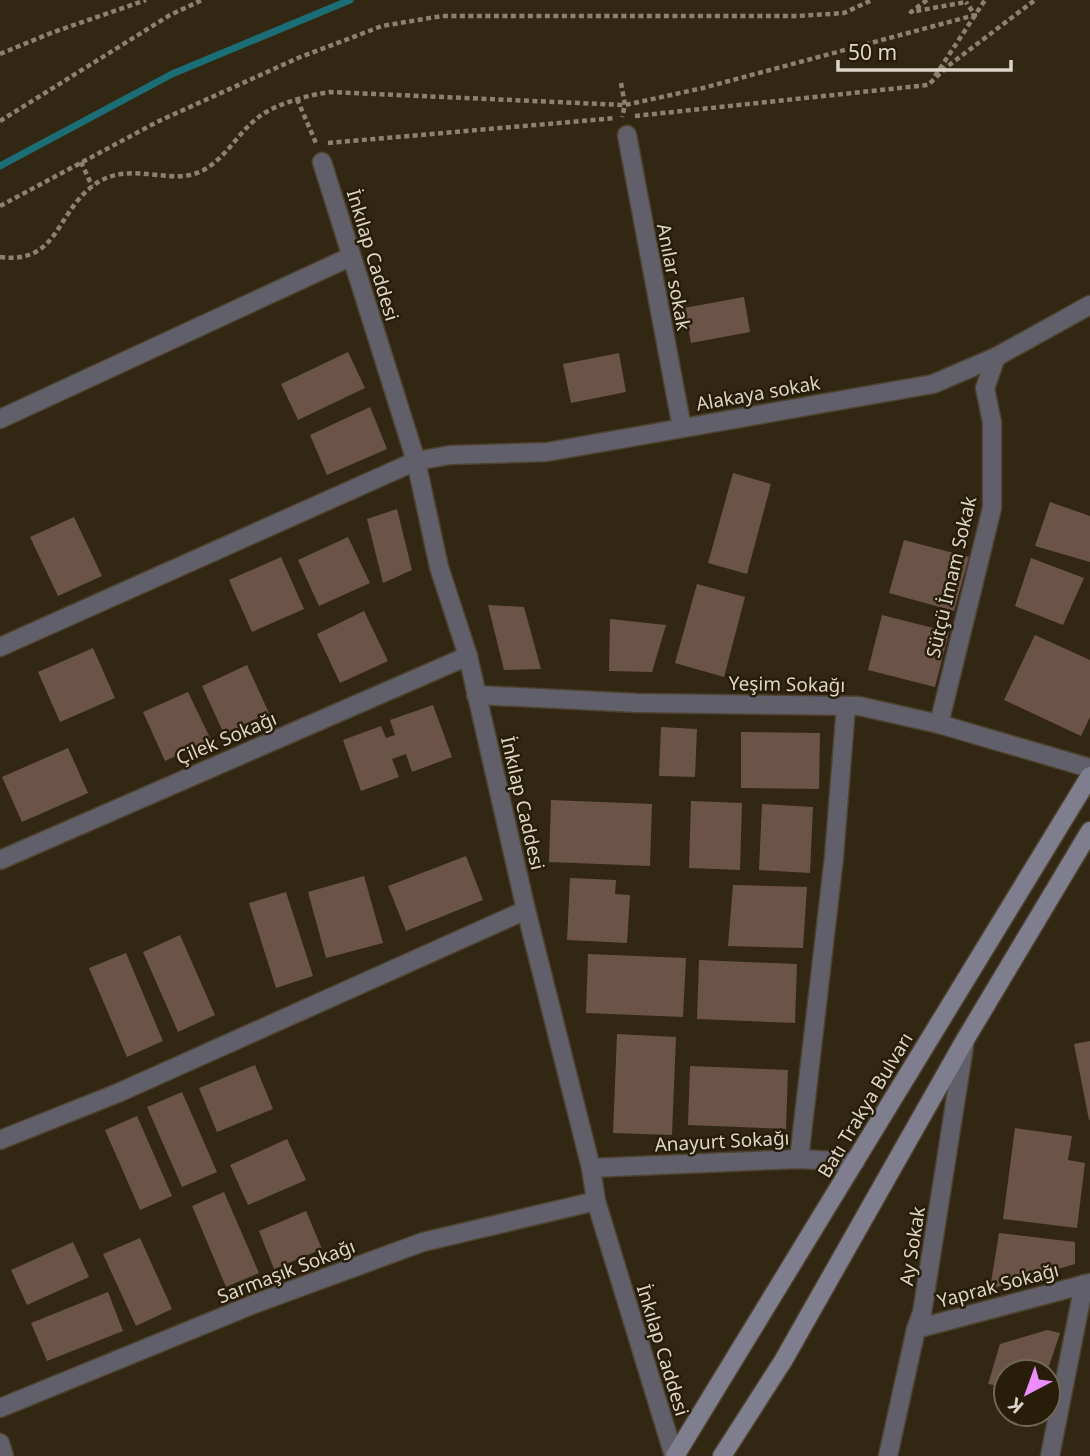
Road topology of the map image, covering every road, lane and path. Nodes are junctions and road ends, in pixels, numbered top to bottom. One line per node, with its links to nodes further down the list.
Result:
1 (146, 0): 9 (path)
2 (202, 0): 14 (path)
3 (872, 0): 16 (path)
4 (927, 0): 7 (path)
5 (985, 0): 8 (path)
6 (1035, 0): 11 (path)
7 (966, 1): 8 (path)
8 (975, 15): 11 (path); 13 (path)
9 (0, 54)
10 (621, 83): 13 (path)
11 (928, 85): 15 (path)
12 (297, 99): 13 (path); 15 (path); 18 (path)
13 (625, 105): 15 (path)
14 (0, 121)
15 (624, 126): 25 (street, Anılar sokak)
16 (81, 162): 18 (path); 19 (path)
17 (322, 162): 21 (street, İnkılap Caddesi)
18 (92, 186): 20 (path)
19 (0, 206)
20 (0, 257)
21 (351, 257): 24 (street); 26 (street, İnkılap Caddesi)
22 (1090, 305): 23 (street, Alakaya sokak)
23 (996, 357): 25 (street, Alakaya sokak); 31 (street, Sütçü İmam Sokak)
24 (0, 419)
25 (682, 428): 26 (street, Alakaya sokak)
26 (416, 461): 27 (street, Alakaya sokak); 28 (street, İnkılap Caddesi)
27 (0, 647)
28 (468, 656): 29 (street, İnkılap Caddesi); 35 (street, Çilek Sokağı)
29 (476, 695): 30 (street, Yeşim Sokağı); 36 (street, İnkılap Caddesi)
30 (846, 706): 31 (street, Yeşim Sokağı); 39 (street)
31 (939, 724): 32 (street, Yeşim Sokağı)
32 (1090, 768)
33 (1090, 776): 40 (main road, Batı Trakya Bulvarı)
34 (1090, 831): 37 (main road)
35 (0, 860)
36 (526, 910): 38 (street); 41 (street, İnkılap Caddesi)
37 (965, 1040): 44 (street, Ay Sokak); 49 (main road)
38 (0, 1140)
39 (799, 1158): 40 (street, Anayurt Sokağı); 41 (street, Anayurt Sokağı)
40 (855, 1162): 48 (main road, Batı Trakya Bulvarı)
41 (591, 1168): 42 (street, İnkılap Caddesi)
42 (596, 1201): 45 (street, Sarmaşık Sokağı); 48 (street, İnkılap Caddesi)
43 (1087, 1284): 44 (street, Yaprak Sokağı); 51 (street)
44 (916, 1329): 50 (street, Ay Sokak)
45 (0, 1408)
46 (0, 1443): 47 (street)
47 (4, 1456)
48 (675, 1456)
49 (722, 1456)
50 (888, 1456)
51 (1050, 1456)

